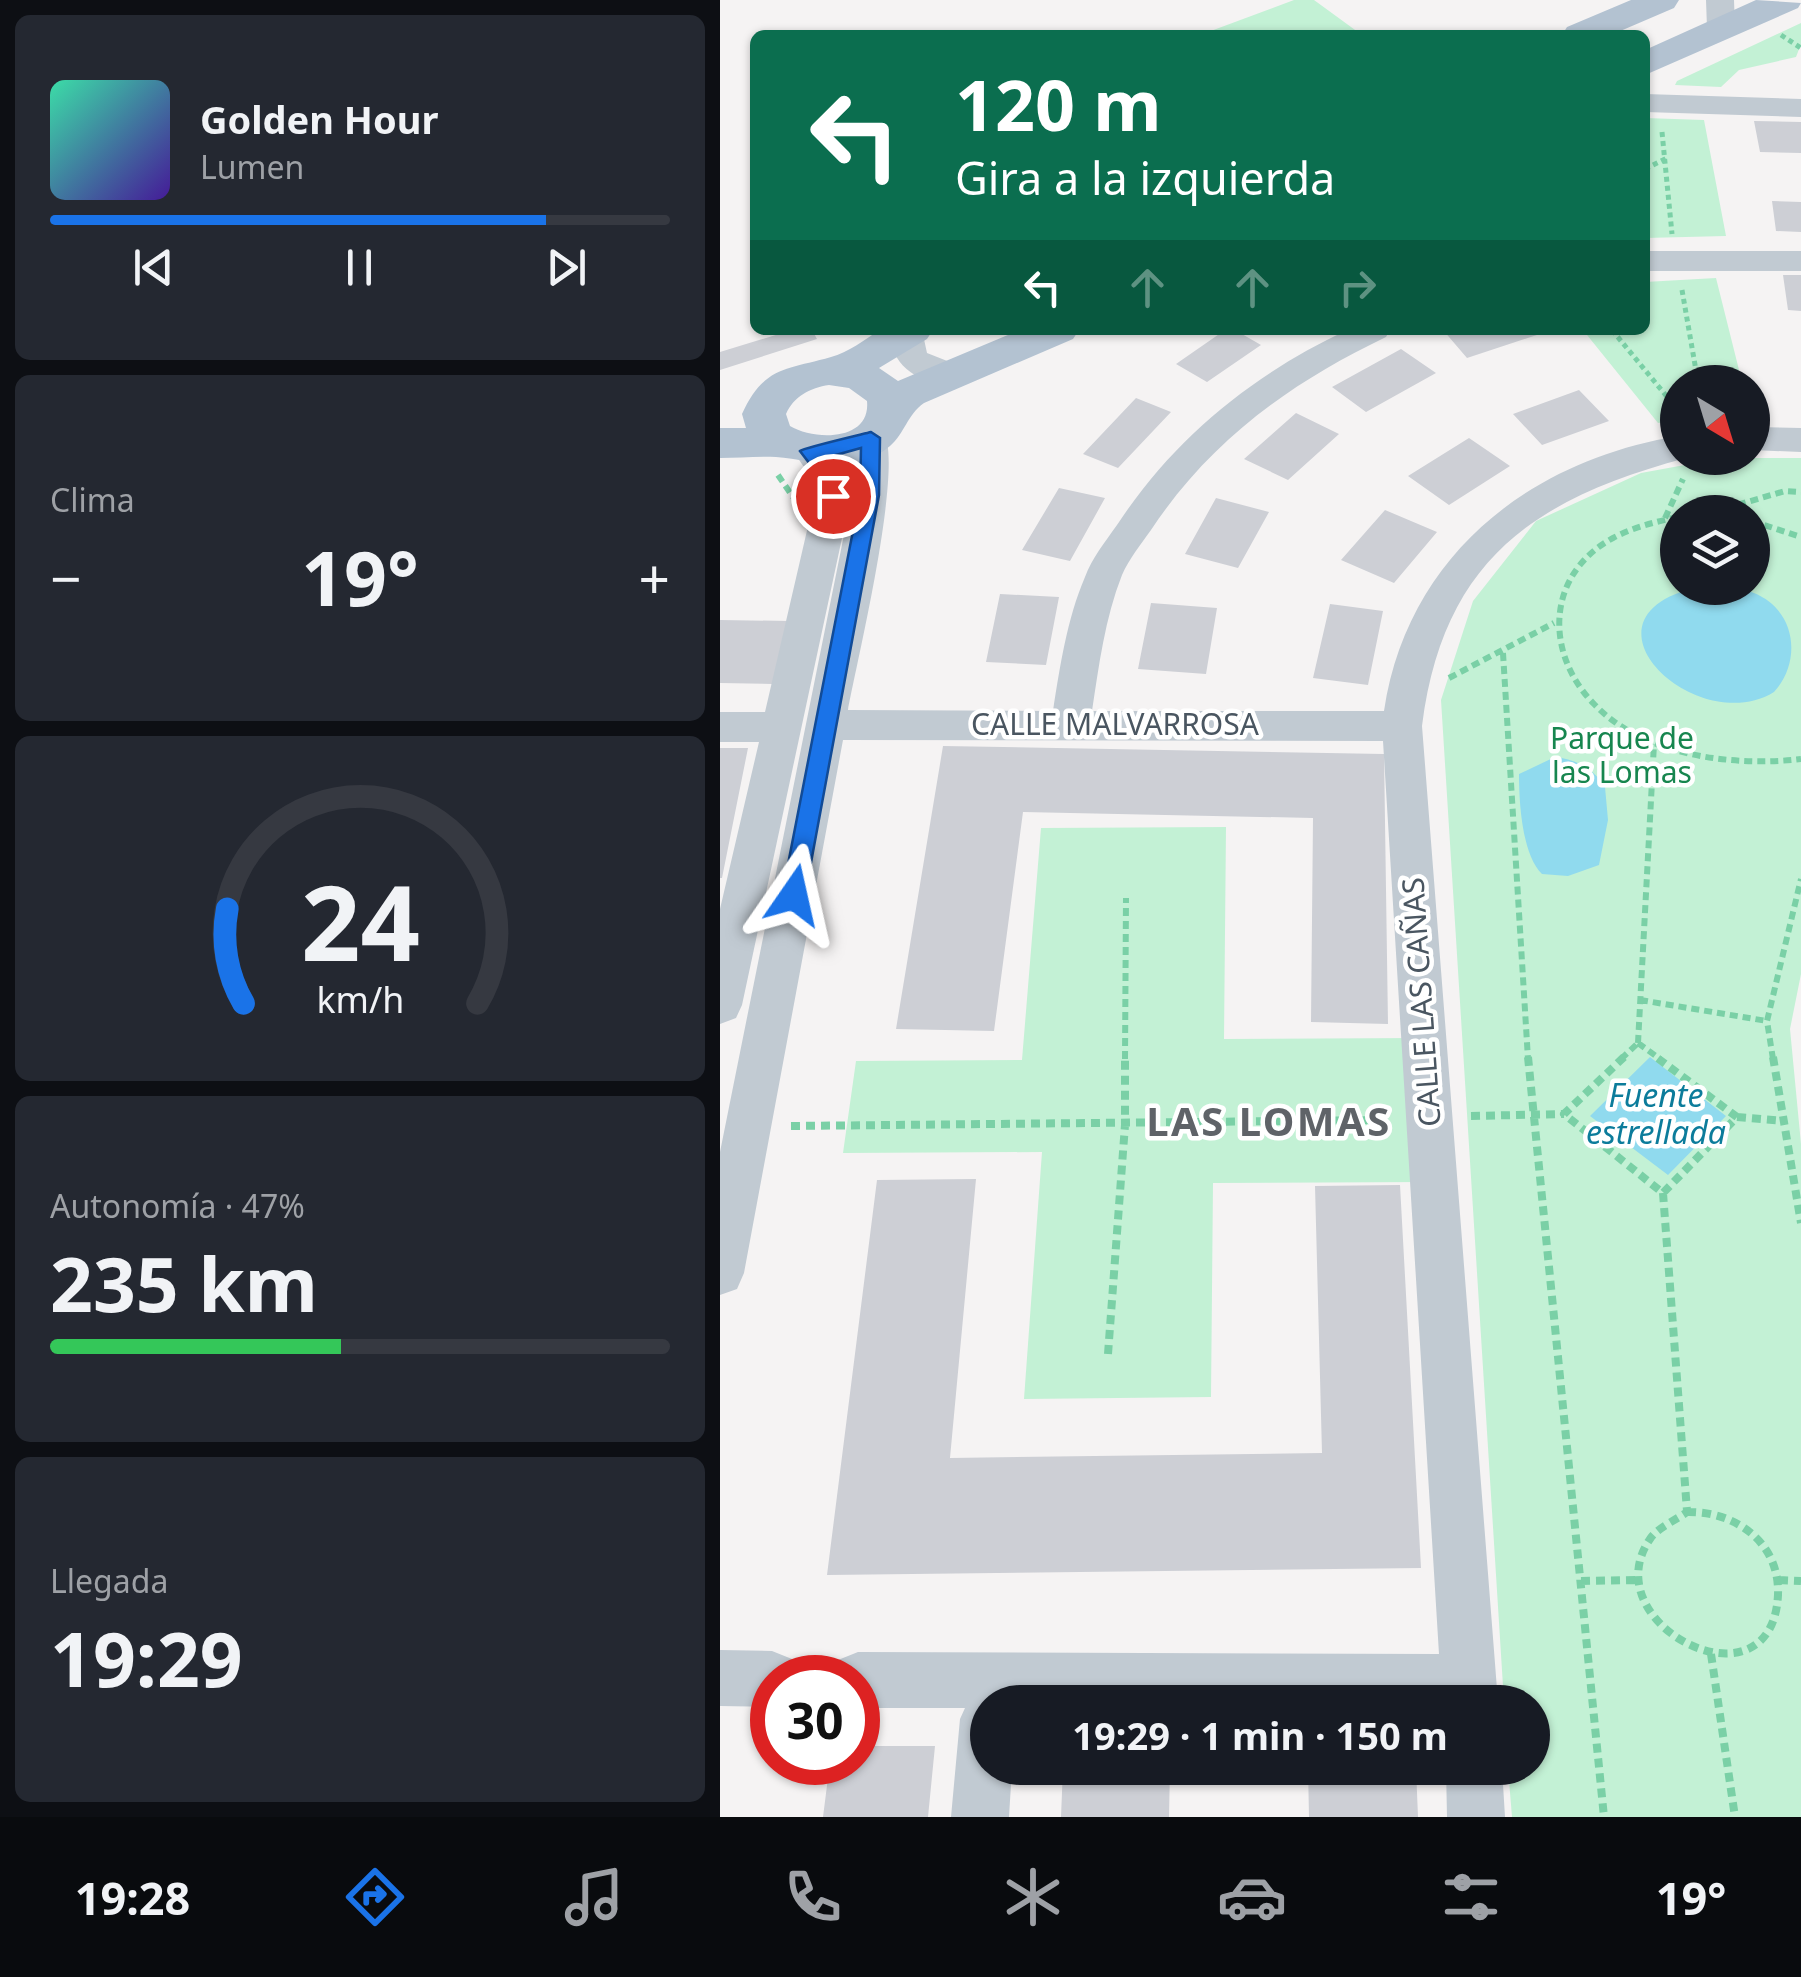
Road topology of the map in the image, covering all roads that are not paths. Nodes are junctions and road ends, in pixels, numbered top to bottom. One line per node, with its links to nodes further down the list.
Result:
1 (1661, 0): 4 (main road)
2 (1786, 0): 3 (main road)
3 (1721, 14): 5 (main road)
4 (1592, 30)
5 (1650, 67)
6 (1650, 90): 7 (street)
7 (1679, 102): 8 (street); 9 (street)
8 (1650, 103)
9 (1801, 108)
10 (1650, 261): 11 (street)
11 (1801, 261)
12 (903, 335): 16 (main road)
13 (910, 335): 17 (street)
14 (1046, 335): 17 (main road)
15 (1362, 335): 27 (street)
16 (841, 371): 18 (main road); 20 (main road)
17 (952, 376): 20 (main road)
18 (777, 390): 19 (main road); 24 (main road)
19 (720, 409)
20 (881, 422): 24 (main road); 26 (street)
21 (1770, 439): 22 (street)
22 (1801, 440)
23 (720, 443): 24 (main road)
24 (795, 447): 29 (street)
25 (1660, 454): 28 (street, CALLE LAS CAÑAS)
26 (827, 725): 27 (street, CALLE MALVARROSA); 32 (street)
27 (1070, 726): 28 (street, CALLE MALVARROSA)
28 (1402, 726): 36 (street, CALLE LAS CAÑAS)
29 (780, 727): 30 (street); 31 (street)
30 (720, 728)
31 (720, 1005)
32 (720, 1273)
33 (720, 1678): 34 (street)
34 (750, 1679)
35 (880, 1684): 37 (street)
36 (1470, 1685)
37 (970, 1699)
38 (983, 1785): 40 (street)
39 (1475, 1785): 41 (street)
40 (980, 1817)
41 (1476, 1817)

